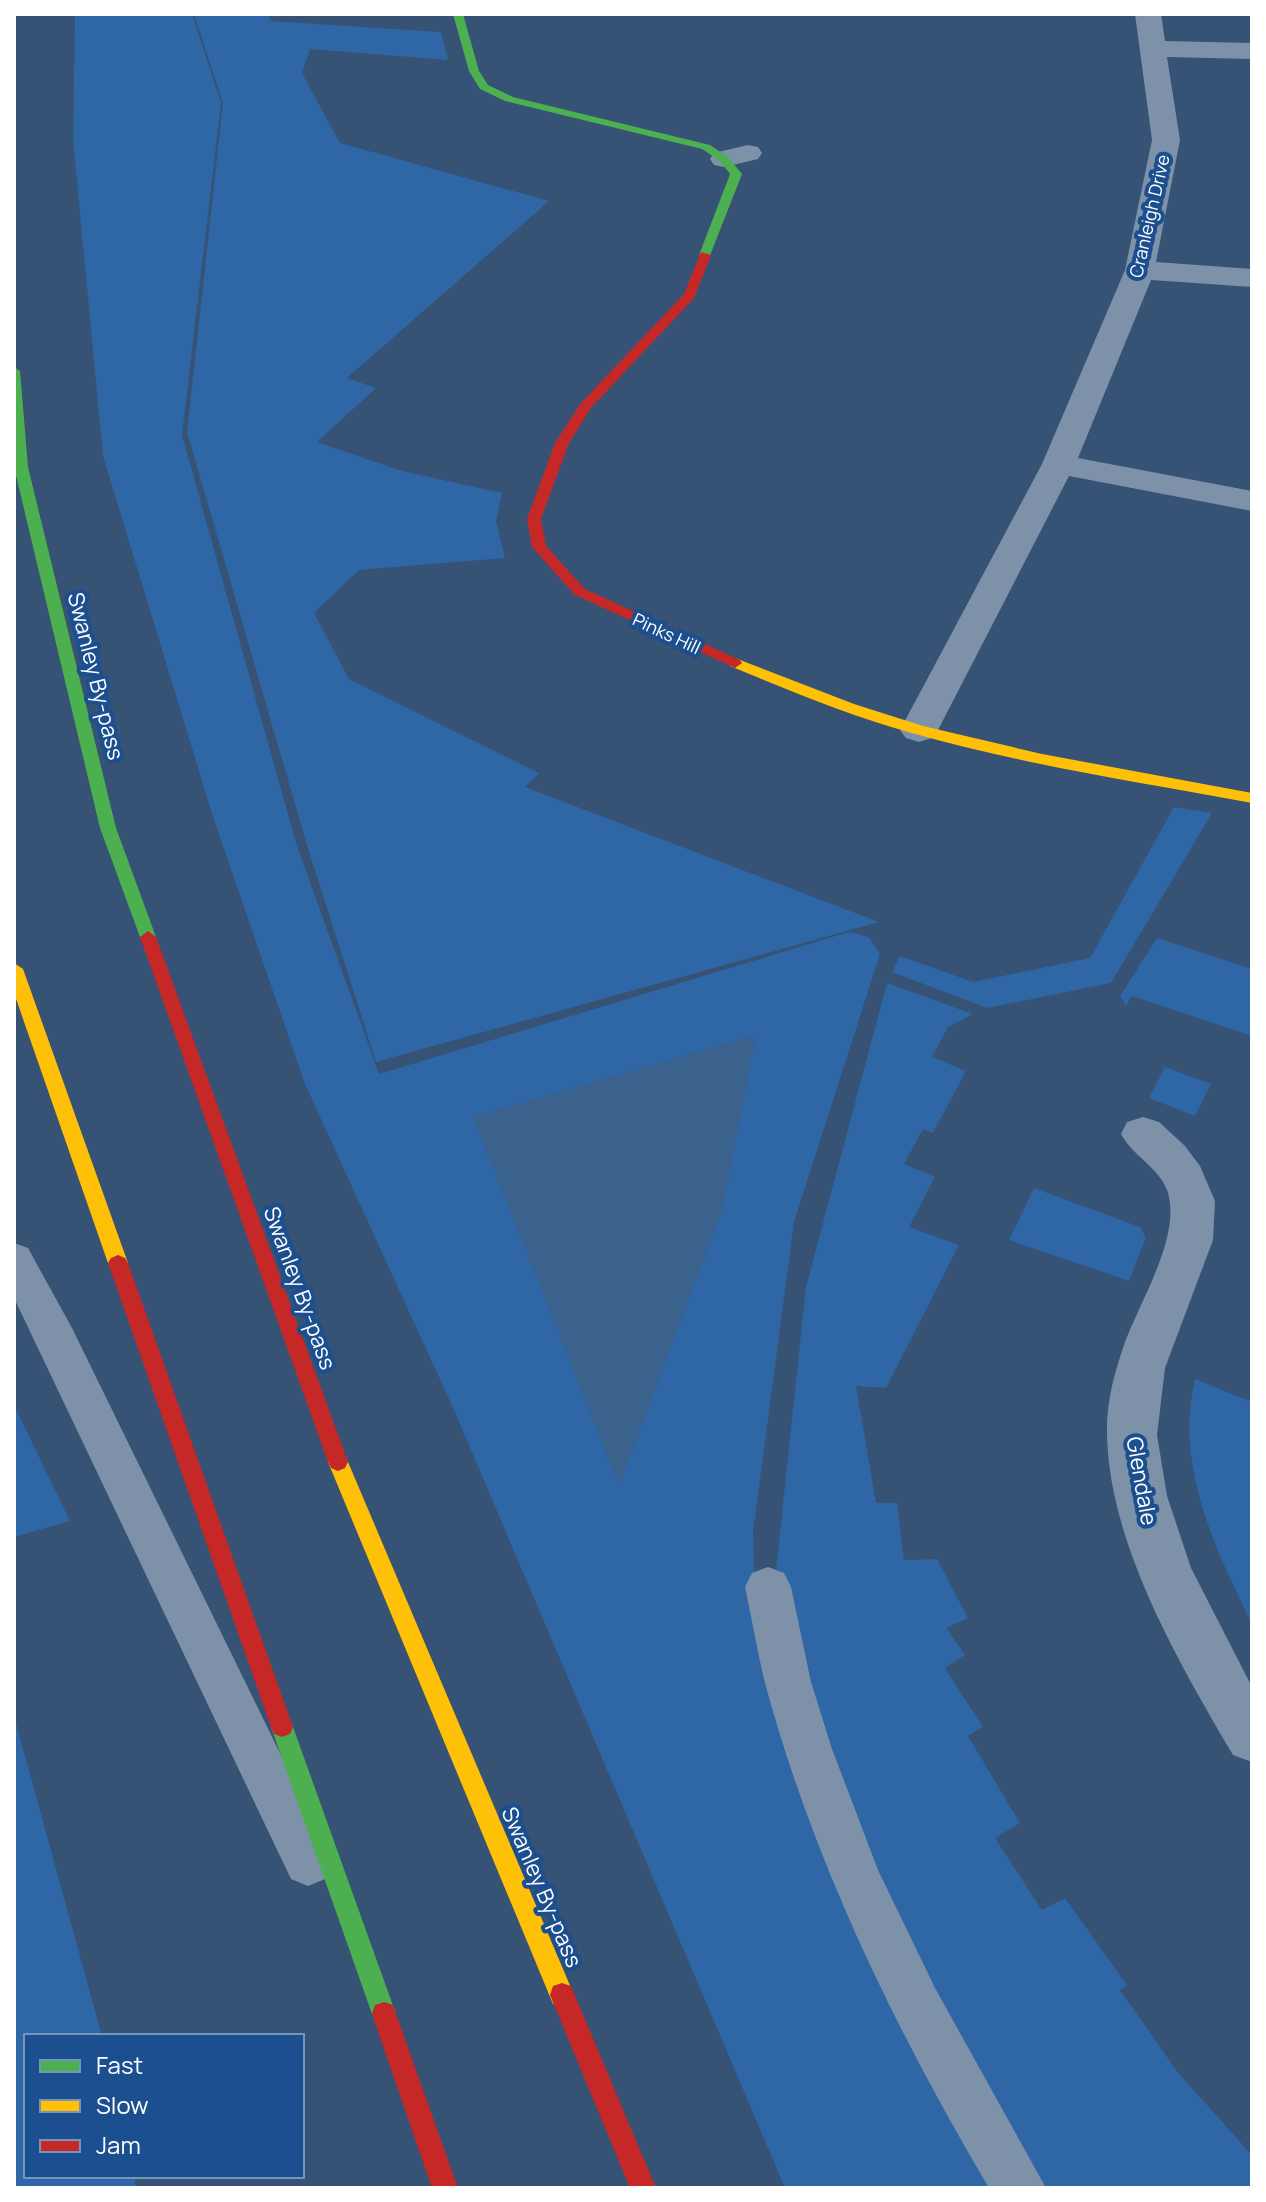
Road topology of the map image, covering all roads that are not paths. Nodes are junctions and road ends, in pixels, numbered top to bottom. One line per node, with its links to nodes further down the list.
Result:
1 (458, 14): 10 (main road, Pinks Hill)
2 (1148, 14): 3 (street, Cranleigh Drive)
3 (1156, 49): 4 (street); 5 (street, Cranleigh Drive)
4 (1252, 51)
5 (1140, 270): 6 (street); 8 (street, Cranleigh Drive)
6 (1252, 278)
7 (14, 371): 19 (main road, Swanley By-pass)
8 (1059, 464): 9 (street); 10 (street, Cranleigh Drive)
9 (1252, 501)
10 (919, 730): 11 (main road, Pinks Hill)
11 (1252, 798)
12 (14, 969): 17 (main road)
13 (1143, 1134): 16 (street, Glendale)
14 (14, 1259): 17 (lane)
15 (768, 1587): 20 (lane)
16 (1252, 1737)
17 (391, 2034): 18 (main road)
18 (445, 2188)
19 (643, 2188)
20 (1019, 2188)

